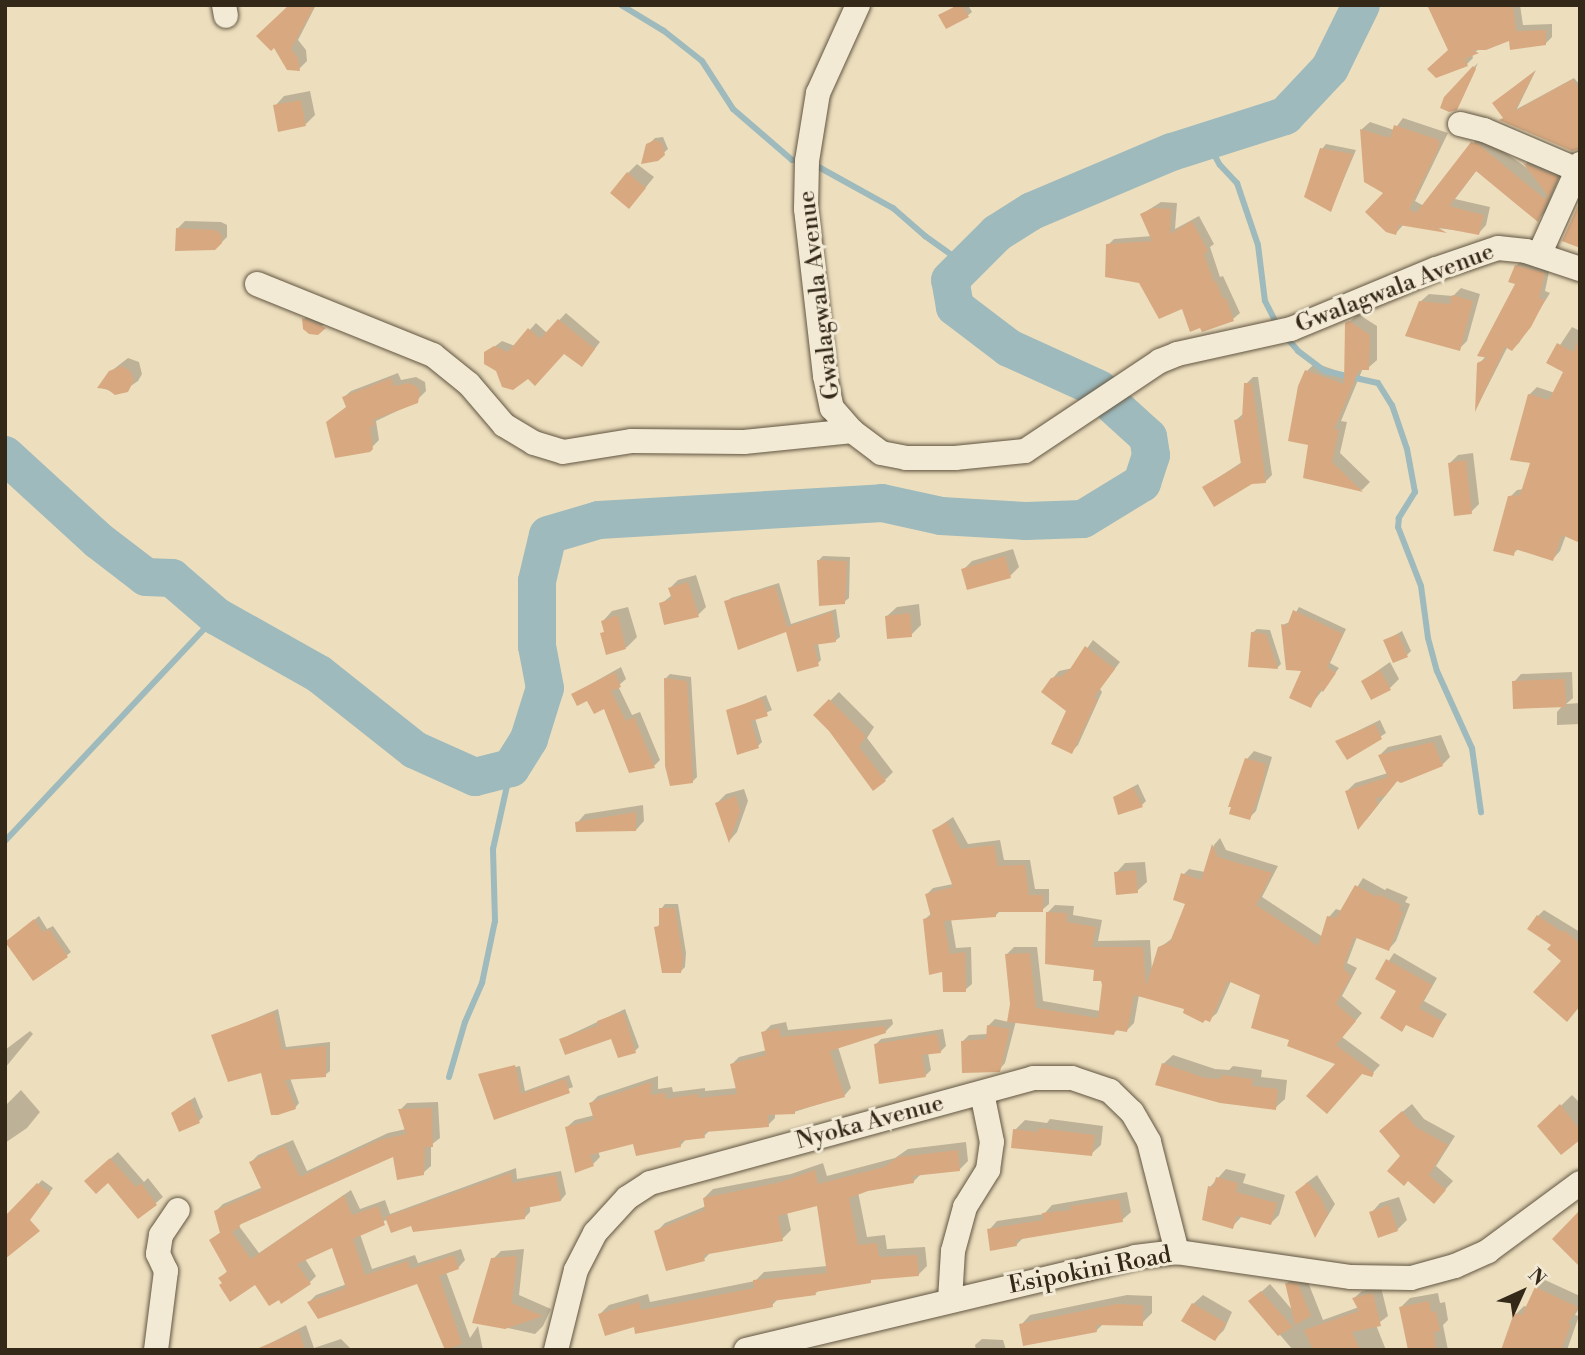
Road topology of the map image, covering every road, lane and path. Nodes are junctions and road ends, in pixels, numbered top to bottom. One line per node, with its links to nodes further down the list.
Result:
1 (858, 5): 7 (street, Gwalagwala Avenue)
2 (1460, 124): 3 (street)
3 (1579, 167): 4 (street)
4 (1539, 255): 5 (street, Gwalagwala Avenue); 7 (street, Gwalagwala Avenue)
5 (1580, 269)
6 (257, 284): 7 (street)
7 (852, 431)
8 (982, 1093): 11 (street, Nyoka Avenue); 12 (street); 14 (street, Nyoka Avenue)
9 (1580, 1183): 11 (street, Esipokini Road)
10 (178, 1210): 13 (street)
11 (1177, 1252): 12 (street, Esipokini Road)
12 (950, 1300): 15 (street, Esipokini Road)
13 (156, 1350)
14 (556, 1350)
15 (746, 1350)

